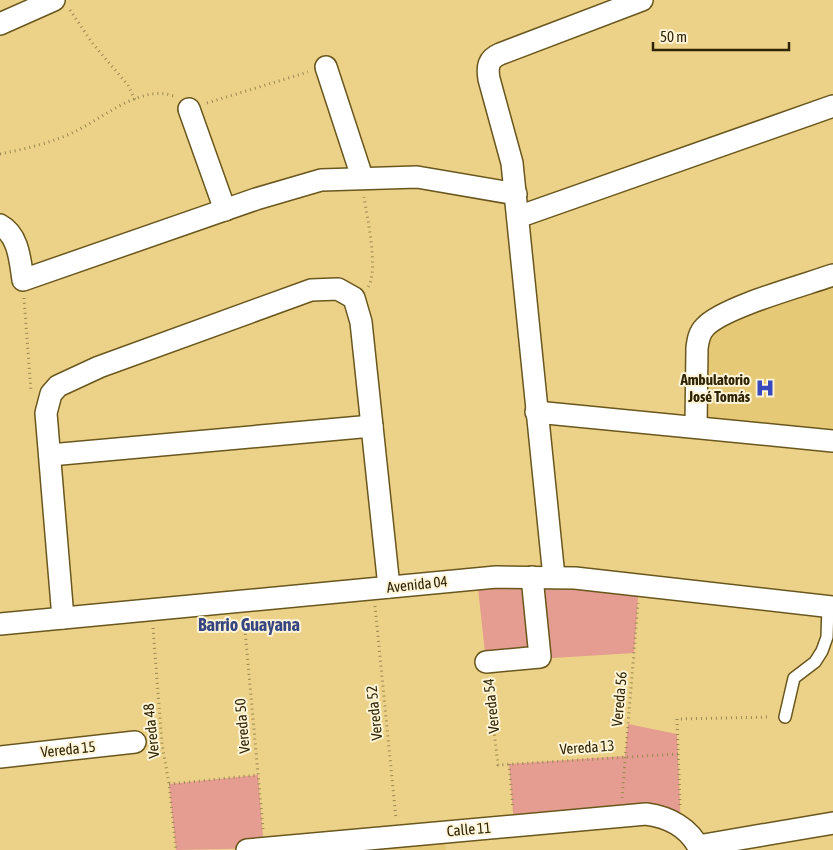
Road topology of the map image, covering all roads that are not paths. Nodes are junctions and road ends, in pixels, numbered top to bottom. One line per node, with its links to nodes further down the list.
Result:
1 (642, 0): 9 (street)
2 (61, 4): 3 (street)
3 (14, 8): 4 (street)
4 (0, 24)
5 (326, 67): 8 (street)
6 (833, 106): 11 (street)
7 (189, 109): 10 (street)
8 (362, 177): 9 (street); 10 (street)
9 (516, 194): 11 (street)
10 (225, 210): 12 (street)
11 (518, 217): 14 (street)
12 (0, 225)
13 (833, 275): 16 (street)
14 (536, 412): 16 (street); 20 (street)
15 (372, 426): 18 (street); 18 (street); 21 (street)
16 (696, 428): 17 (street)
17 (833, 441)
18 (50, 454): 23 (street)
19 (532, 577): 20 (street, Avenida 04); 21 (street, Avenida 04); 25 (street, Vereda 54)
20 (554, 578): 22 (street, Avenida 04)
21 (381, 588): 23 (street, Avenida 04)
22 (831, 607): 26 (lane)
23 (63, 618): 24 (street, Avenida 04)
24 (0, 624)
25 (486, 662)
26 (784, 717)
27 (135, 742): 28 (street, Vereda 15)
28 (0, 757)
29 (833, 823): 30 (street)
30 (691, 839): 31 (street, Calle 11)
31 (256, 849)

